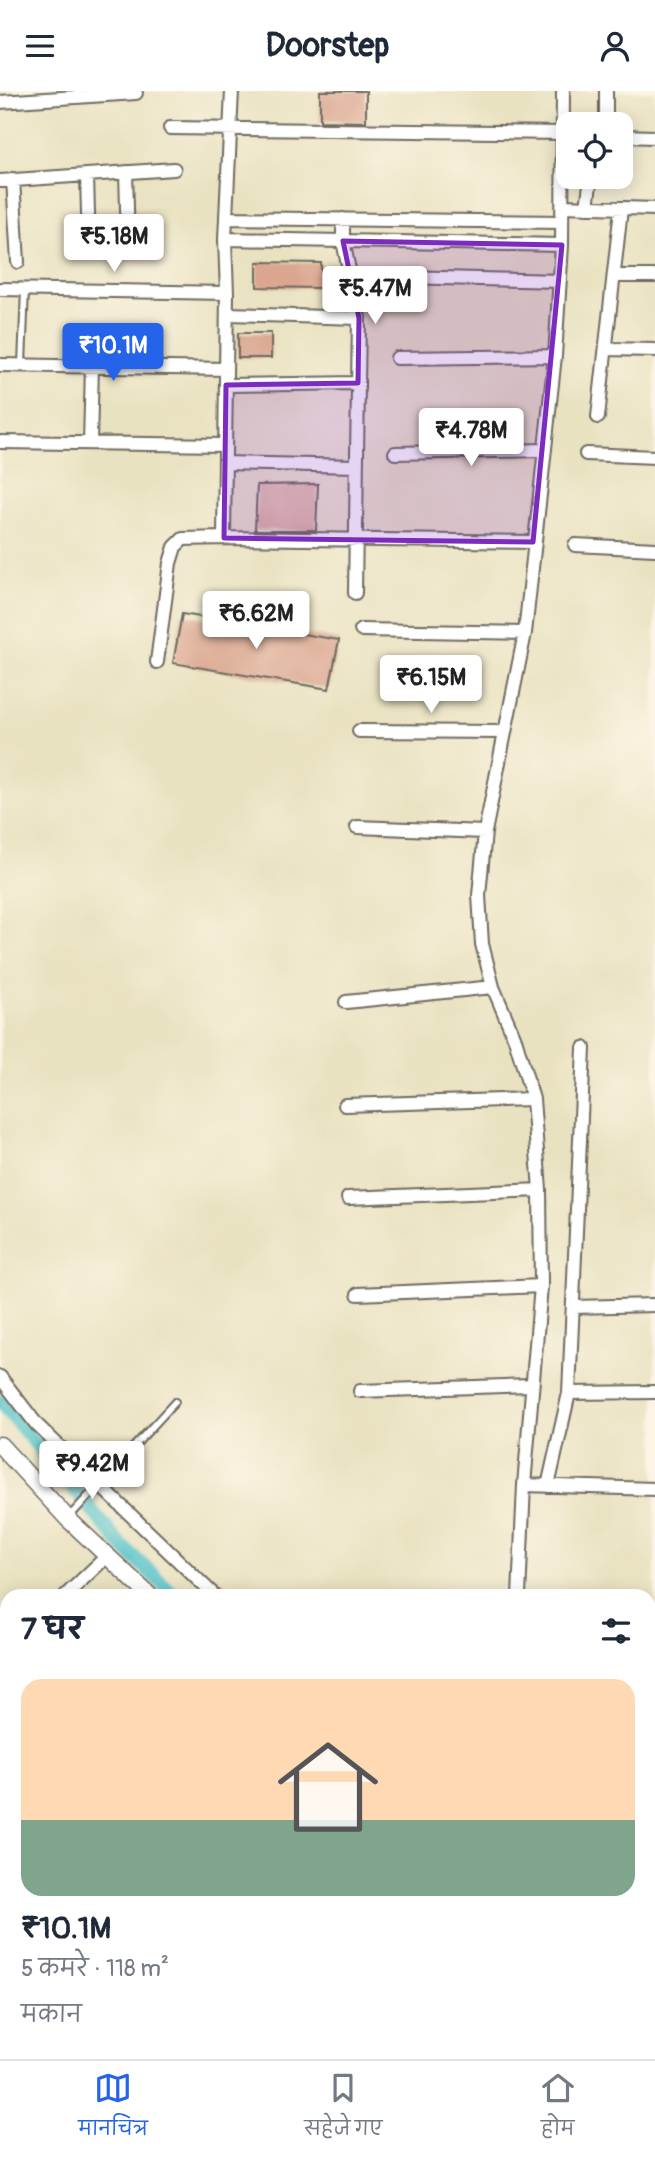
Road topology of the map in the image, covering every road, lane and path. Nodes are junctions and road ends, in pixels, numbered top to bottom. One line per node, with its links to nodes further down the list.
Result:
1 (232, 91): 10 (street)
2 (563, 91): 7 (street)
3 (606, 91): 8 (street)
4 (136, 93): 5 (street)
5 (88, 94): 6 (street)
6 (8, 98)
7 (564, 112)
8 (606, 112)
9 (170, 128): 10 (street)
10 (232, 128): 11 (street); 24 (street)
11 (556, 133)
12 (633, 136): 13 (street)
13 (655, 137)
14 (174, 169): 15 (street)
15 (126, 172): 16 (street); 29 (street)
16 (87, 174): 17 (street); 31 (street)
17 (7, 180): 32 (street)
18 (564, 189): 20 (street)
19 (590, 189): 21 (street)
20 (563, 206): 21 (street); 26 (street)
21 (587, 207): 22 (street)
22 (621, 209): 23 (street); 33 (street)
23 (655, 209)
24 (226, 218): 25 (street); 27 (street)
25 (342, 219): 26 (street); 28 (street)
26 (562, 222): 30 (street)
27 (225, 239): 28 (street); 39 (street)
28 (343, 241): 30 (street); 41 (street)
29 (128, 244)
30 (562, 245): 36 (street)
31 (89, 251)
32 (18, 262)
33 (614, 276): 34 (street); 42 (street)
34 (655, 276)
35 (403, 277): 36 (street)
36 (560, 281): 44 (street)
37 (25, 288): 38 (street); 39 (street); 46 (lane)
38 (0, 289)
39 (227, 293): 40 (street)
40 (227, 314): 41 (street); 49 (street)
41 (359, 319): 50 (street)
42 (606, 349): 43 (street); 52 (street)
43 (655, 349)
44 (555, 356): 45 (street); 56 (street)
45 (397, 358)
46 (22, 364): 47 (street); 48 (street)
47 (0, 365)
48 (92, 366): 49 (street); 54 (street)
49 (226, 369): 51 (street)
50 (358, 383): 51 (street); 61 (street)
51 (226, 385): 55 (street)
52 (598, 417)
53 (0, 442): 54 (street)
54 (90, 443): 55 (street)
55 (225, 445): 60 (street)
56 (545, 450): 57 (street); 64 (street)
57 (395, 453)
58 (586, 454): 59 (street)
59 (655, 457)
60 (225, 463): 61 (street); 62 (street)
61 (357, 466): 63 (street)
62 (223, 538): 63 (street); 70 (street)
63 (356, 540): 64 (street); 67 (street)
64 (533, 542): 69 (street)
65 (575, 545): 66 (street)
66 (655, 549)
67 (355, 593)
68 (362, 630): 69 (street)
69 (525, 633): 72 (street)
70 (157, 662)
71 (359, 731): 72 (street)
72 (503, 731): 74 (street)
73 (357, 827): 74 (street)
74 (485, 832): 75 (street)
75 (493, 988): 76 (street); 78 (street)
76 (346, 1002)
77 (584, 1048): 85 (street)
78 (533, 1099): 79 (street); 80 (street)
79 (345, 1105)
80 (540, 1190): 81 (street); 82 (street)
81 (348, 1198)
82 (541, 1286): 83 (street); 87 (street)
83 (358, 1294)
84 (655, 1305): 85 (street)
85 (573, 1307): 90 (street)
86 (0, 1377): 93 (street)
87 (531, 1385): 88 (street); 94 (street)
88 (360, 1391)
89 (655, 1392): 90 (street)
90 (569, 1393): 94 (street)
91 (175, 1402): 93 (lane)
92 (0, 1445): 96 (street)
93 (100, 1485): 96 (lane); 100 (street)
94 (536, 1485): 95 (street); 101 (street)
95 (655, 1489)
96 (71, 1516): 97 (street)
97 (107, 1556): 98 (street); 99 (street)
98 (72, 1589)
99 (142, 1589)
100 (208, 1589)
101 (520, 1589)

